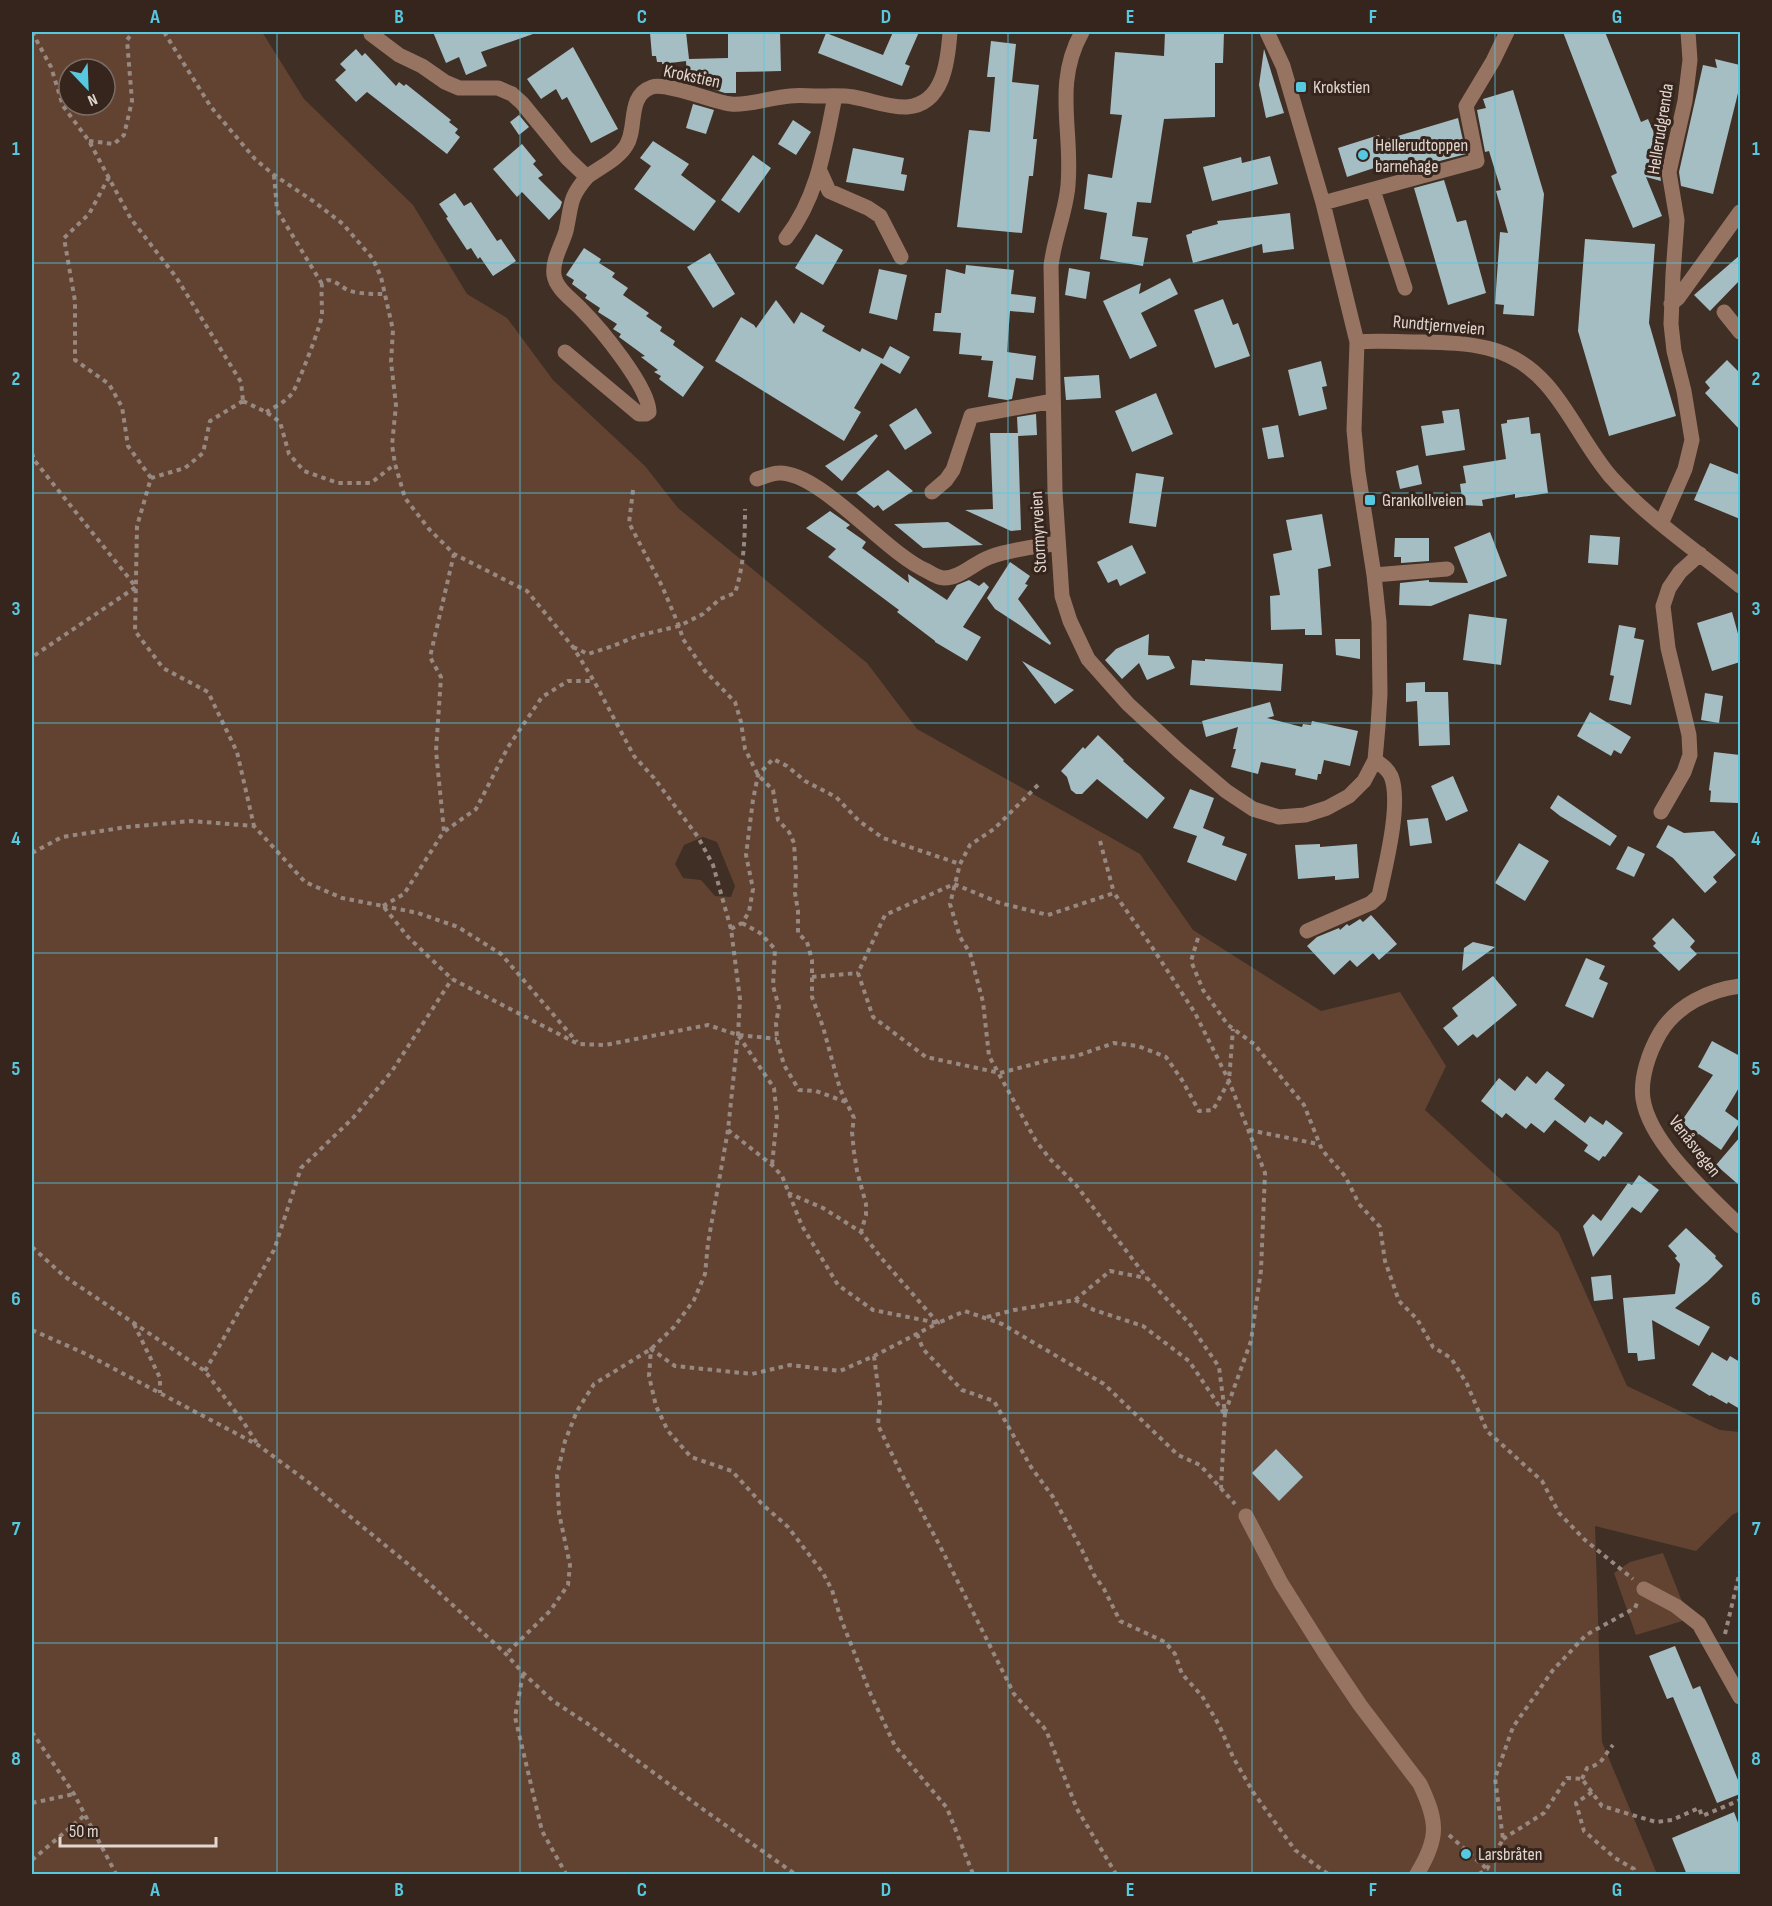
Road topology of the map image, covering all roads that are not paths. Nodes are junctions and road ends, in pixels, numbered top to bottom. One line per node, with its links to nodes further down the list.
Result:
1 (950, 32): 7 (street, Krokstien)
2 (1082, 32): 21 (street, Stormyrveien)
3 (1267, 32): 11 (street)
4 (1507, 32): 10 (street)
5 (1688, 32): 16 (street, Hellerudgrenda)
6 (371, 34): 9 (street)
7 (835, 96): 8 (street); 9 (street, Krokstien)
8 (820, 171): 13 (street); 14 (street)
9 (587, 177): 20 (street)
10 (1373, 190): 11 (street); 15 (street)
11 (1323, 203): 19 (street)
12 (1740, 212): 16 (street)
13 (786, 238)
14 (901, 256)
15 (1405, 288)
16 (1671, 304): 24 (street, Hellerudgrenda)
17 (1724, 312): 18 (street)
18 (1740, 332)
19 (1358, 342): 24 (street, Rundtjernveien); 28 (street)
20 (565, 352)
21 (1053, 400): 23 (street); 25 (street, Stormyrveien)
22 (757, 479): 25 (street)
23 (932, 492)
24 (1661, 524): 26 (street, Rundtjernveien)
25 (1058, 543): 30 (street, Stormyrveien)
26 (1700, 554): 29 (street, Rundtjernveien); 31 (street)
27 (1447, 569): 28 (street)
28 (1374, 575): 30 (street)
29 (1740, 586)
30 (1375, 760): 32 (street)
31 (1661, 812)
32 (1307, 931)
33 (1740, 986): 34 (street, Venåsvegen)
34 (1740, 1226)
35 (1246, 1516): 38 (street)
36 (1644, 1588): 37 (street)
37 (1740, 1697)
38 (1417, 1875)

